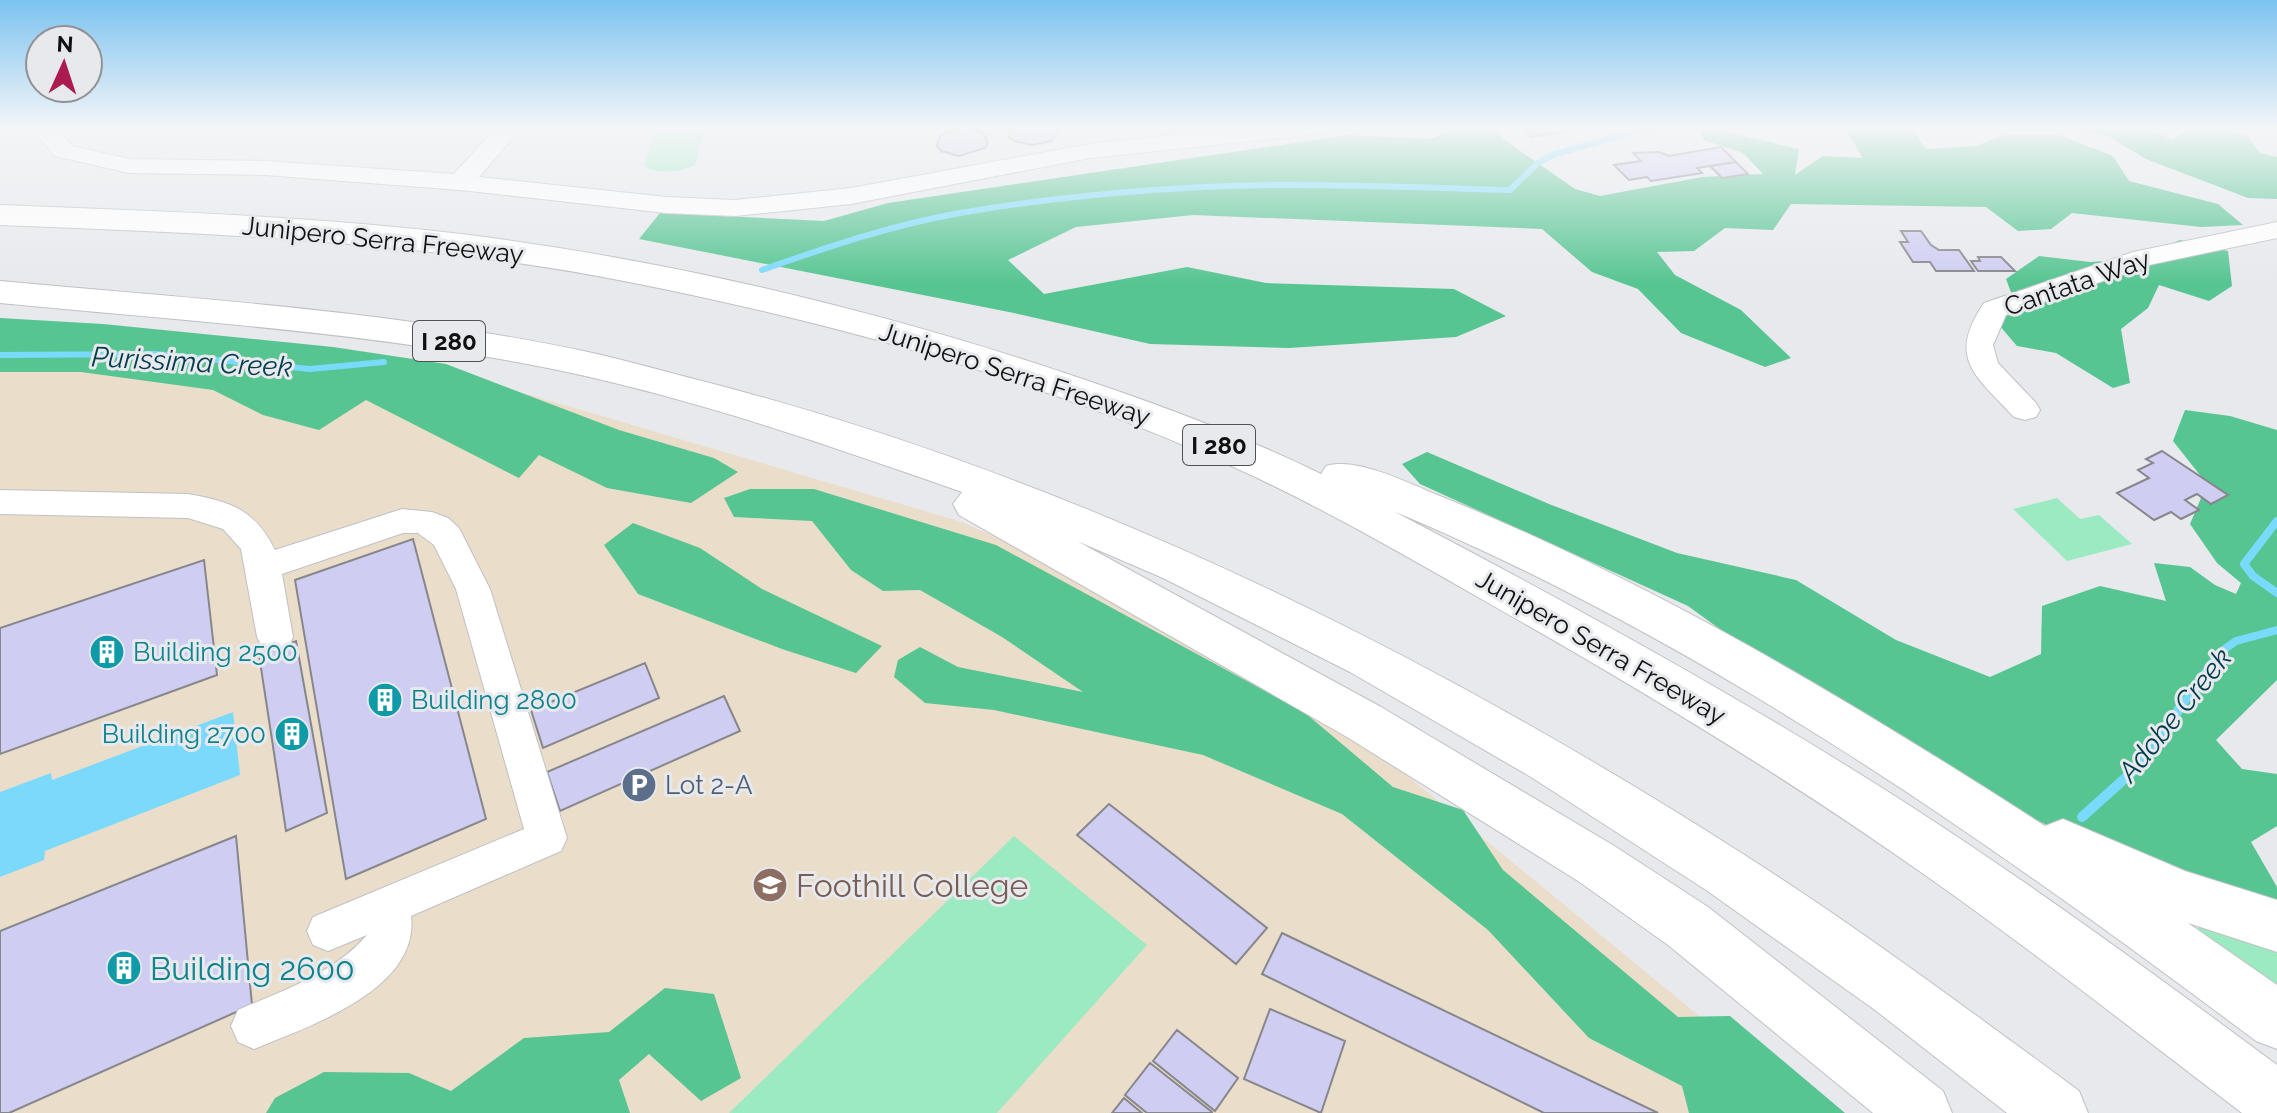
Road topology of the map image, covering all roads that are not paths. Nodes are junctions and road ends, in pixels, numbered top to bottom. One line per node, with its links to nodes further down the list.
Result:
1 (417, 179): 4 (street)
2 (463, 179): 4 (street)
3 (942, 179): 4 (street)
4 (460, 182)
5 (0, 215): 9 (highway, Junipero Serra Freeway / I 280)
6 (2277, 230): 8 (street, Cantata Way)
7 (0, 292): 10 (highway, I 280)
8 (2025, 410)
9 (1192, 433): 14 (highway); 20 (highway, Junipero Serra Freeway / I 280)
10 (887, 449): 21 (highway); 22 (highway, I 280)
11 (0, 502): 12 (street)
12 (262, 568): 13 (street); 15 (street)
13 (275, 637)
14 (1806, 702): 16 (highway); 18 (highway)
15 (389, 906): 17 (street); 19 (street)
16 (2277, 926)
17 (328, 931)
18 (2277, 1020)
19 (254, 1026)
20 (2277, 1102)
21 (1921, 1113)
22 (2057, 1113)

